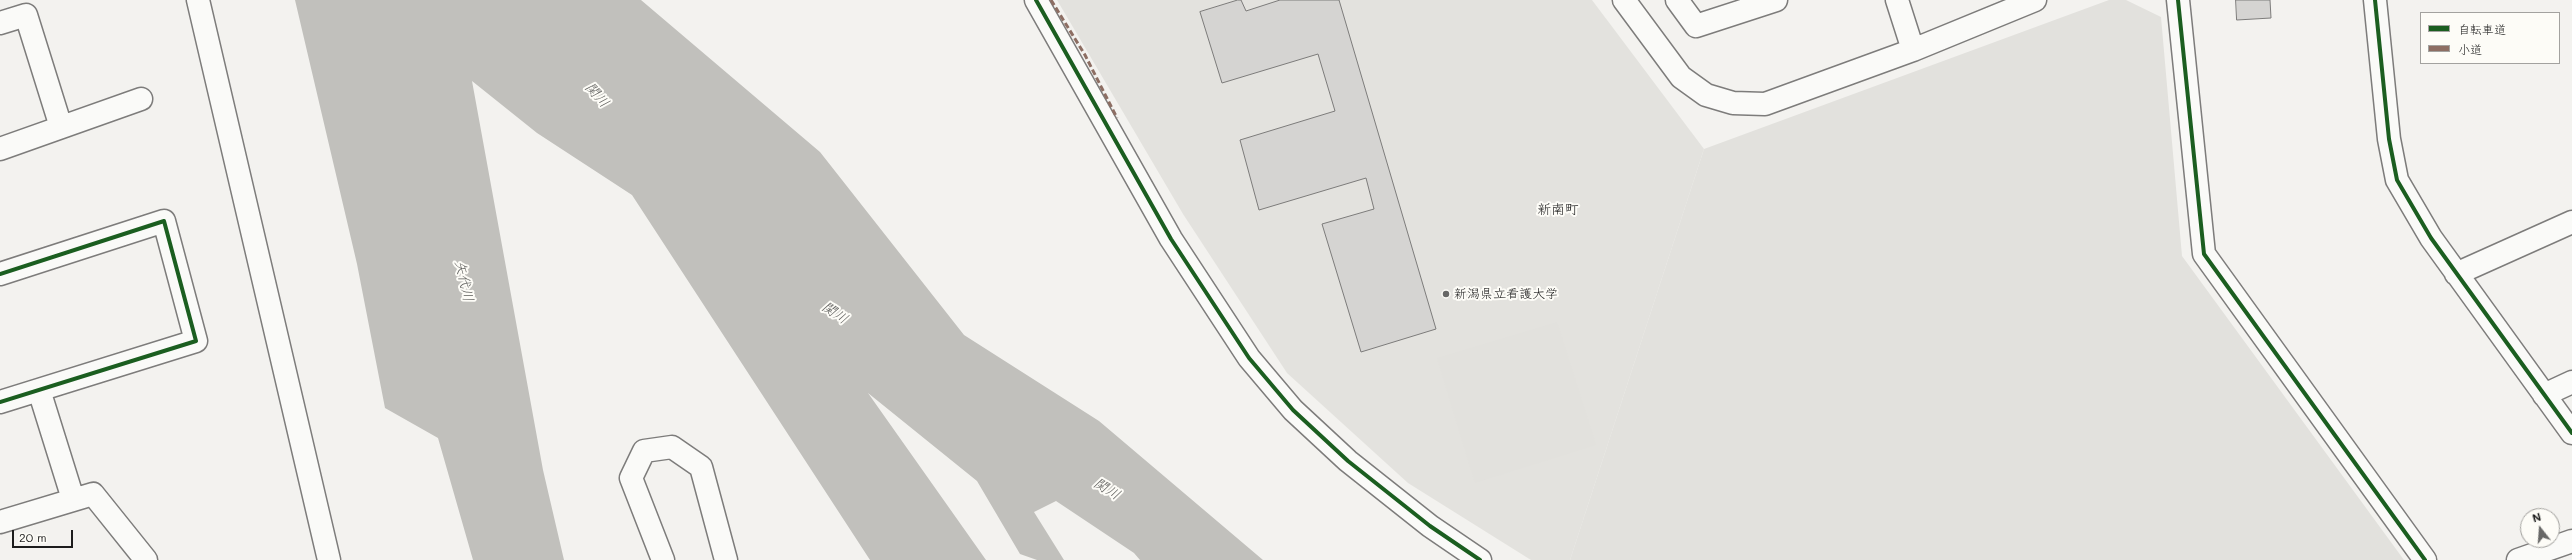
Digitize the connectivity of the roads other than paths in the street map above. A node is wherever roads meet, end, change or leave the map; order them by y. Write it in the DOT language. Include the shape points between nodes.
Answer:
graph roads {
  1 [pos="198,0"];
  2 [pos="1023,0"];
  3 [pos="1624,0"];
  4 [pos="1677,0"];
  5 [pos="1776,0"];
  6 [pos="1897,0"];
  7 [pos="2035,0"];
  8 [pos="2178,0"];
  9 [pos="2375,0"];
  10 [pos="1038,6"];
  11 [pos="0,23"];
  12 [pos="1913,50"];
  13 [pos="141,99"];
  14 [pos="61,127"];
  15 [pos="0,149"];
  16 [pos="2572,222"];
  17 [pos="0,274"];
  18 [pos="2456,274"];
  19 [pos="2572,382"];
  20 [pos="40,390"];
  21 [pos="2544,394"];
  22 [pos="0,402"];
  23 [pos="2572,433"];
  24 [pos="73,500"];
  25 [pos="0,522"];
  26 [pos="2572,541"];
  27 [pos="146,560"];
  28 [pos="329,560"];
  29 [pos="663,560"];
  30 [pos="726,560"];
  31 [pos="1480,560"];
  32 [pos="2424,560"];
  33 [pos="2518,560"];
  1 -- 28 [label="street"];
  2 -- 10 [label="street"];
  3 -- 12 [label="street" via="1681,77 1706,95 1733,103 1765,104"];
  4 -- 5 [label="street" via="1696,26"];
  6 -- 12 [label="street"];
  7 -- 12 [label="street"];
  8 -- 32 [label="street" via="2204,254"];
  9 -- 18 [label="street" via="2389,139 2396,180 2413,211"];
  10 -- 31 [label="street" via="1171,239 1249,358 1293,410 1348,461 1430,526"];
  11 -- 14 [label="street" via="26,15"];
  13 -- 14 [label="street"];
  14 -- 15 [label="street"];
  16 -- 18 [label="street"];
  17 -- 20 [label="street" via="164,221 196,341"];
  18 -- 21 [label="street"];
  19 -- 21 [label="street"];
  20 -- 22 [label="street"];
  20 -- 24 [label="street"];
  21 -- 23 [label="street"];
  24 -- 25 [label="street"];
  24 -- 27 [label="street" via="93,494"];
  26 -- 33 [label="street"];
  29 -- 30 [label="street" via="631,478 644,451 672,447 701,467"];
}
